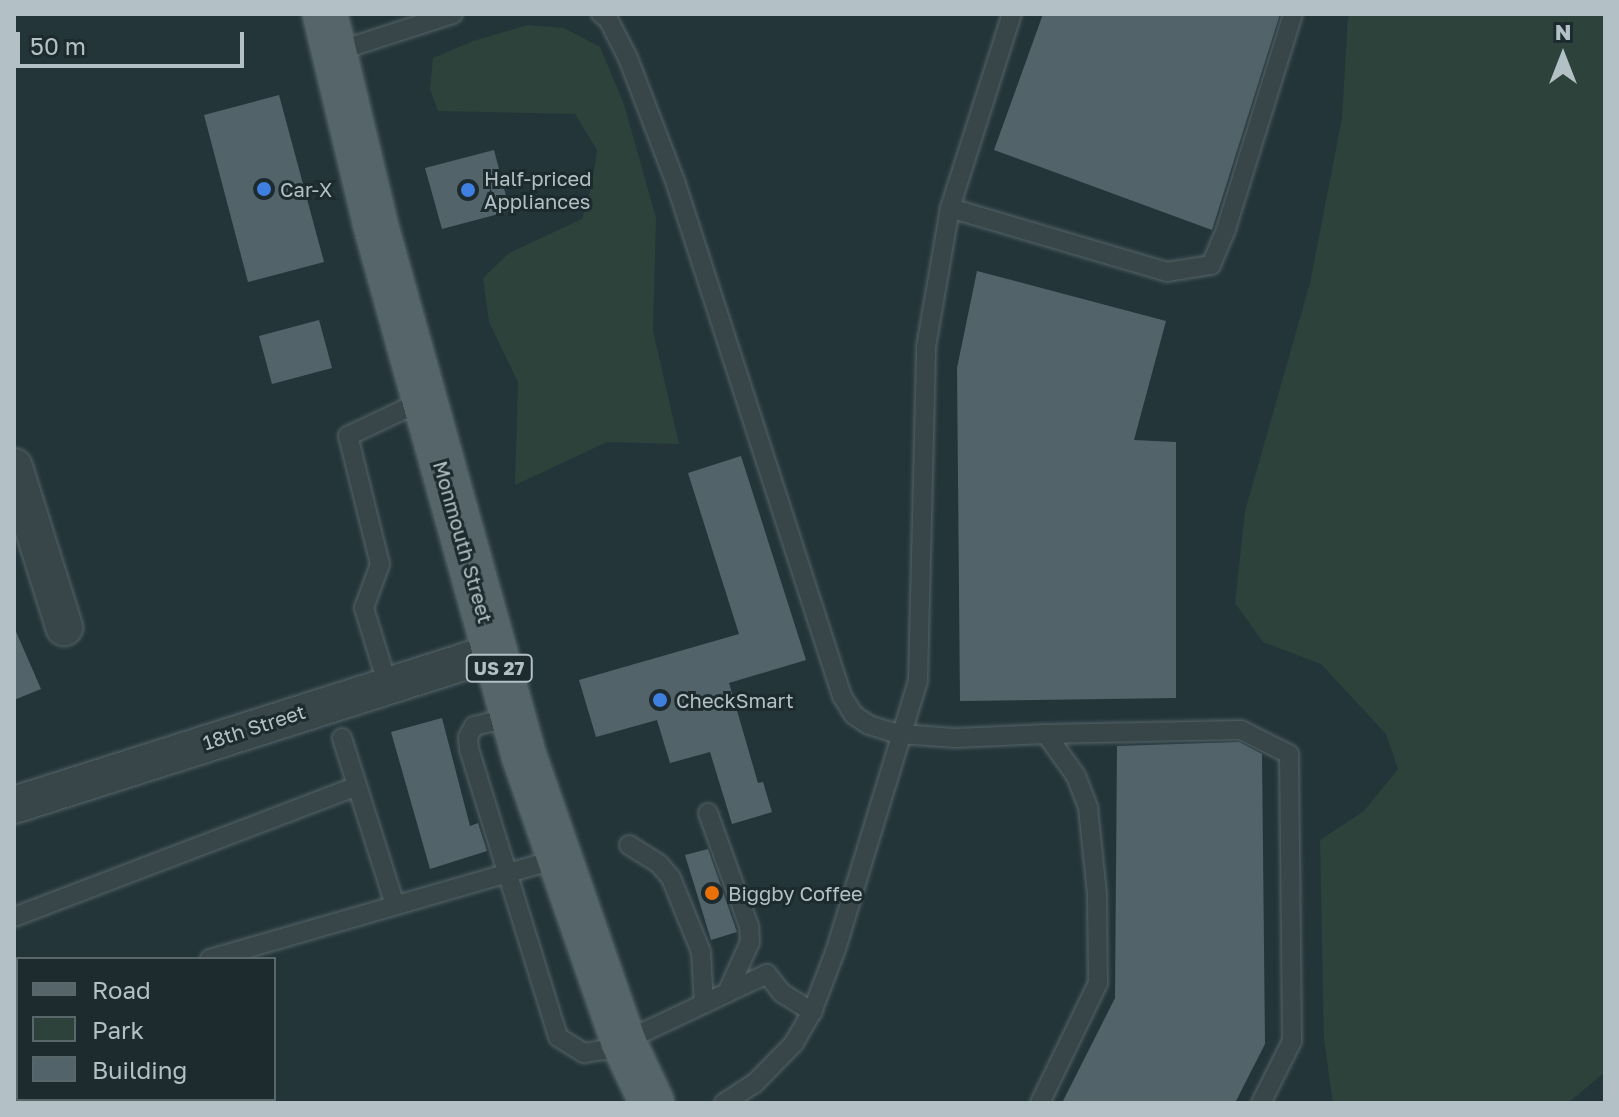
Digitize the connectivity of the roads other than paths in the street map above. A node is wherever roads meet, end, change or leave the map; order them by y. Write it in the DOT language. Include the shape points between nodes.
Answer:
graph roads {
  1 [pos="295,14"];
  2 [pos="453,14"];
  3 [pos="601,14"];
  4 [pos="1012,14"];
  5 [pos="1293,14"];
  6 [pos="330,33"];
  7 [pos="950,208"];
  8 [pos="375,223"];
  9 [pos="422,401"];
  10 [pos="14,467"];
  11 [pos="64,627"];
  12 [pos="495,652"];
  13 [pos="388,686"];
  14 [pos="513,717"];
  15 [pos="899,734"];
  16 [pos="1046,734"];
  17 [pos="342,738"];
  18 [pos="357,786"];
  19 [pos="14,805"];
  20 [pos="708,813"];
  21 [pos="629,845"];
  22 [pos="560,858"];
  23 [pos="507,874"];
  24 [pos="395,905"];
  25 [pos="14,917"];
  26 [pos="217,957"];
  27 [pos="727,993"];
  28 [pos="704,1004"];
  29 [pos="812,1012"];
  30 [pos="623,1041"];
  31 [pos="652,1103"];
  32 [pos="724,1103"];
  33 [pos="1040,1103"];
  34 [pos="1261,1103"];
  1 -- 8 [label="main road" via="344,193"];
  2 -- 6 [label="lane"];
  3 -- 15 [label="lane" via="628,58 681,197 833,678 854,715"];
  4 -- 7 [label="lane"];
  5 -- 7 [label="lane" via="1211,265 1167,272"];
  6 -- 8 [label="main road, Monmouth Street / US 27"];
  7 -- 15 [label="lane" via="926,347 918,681"];
  8 -- 9 [label="main road, Monmouth Street / US 27"];
  9 -- 12 [label="main road, Monmouth Street / US 27"];
  9 -- 13 [label="lane" via="348,436 380,564 364,608"];
  10 -- 11 [label="street"];
  12 -- 13 [label="street, 18th Street"];
  12 -- 14 [label="main road, Monmouth Street / US 27"];
  13 -- 19 [label="street, 18th Street"];
  14 -- 22 [label="main road, Monmouth Street / US 27"];
  14 -- 23 [label="lane" via="474,726 468,737"];
  15 -- 16 [label="lane"];
  15 -- 29 [label="lane" via="836,949"];
  16 -- 33 [label="lane" via="1076,776 1088,808 1097,894 1098,983"];
  16 -- 34 [label="lane" via="1241,730 1289,754 1292,1041"];
  17 -- 18 [label="lane"];
  18 -- 24 [label="lane"];
  18 -- 25 [label="lane"];
  20 -- 27 [label="lane" via="749,926 750,942"];
  21 -- 28 [label="lane" via="671,878 701,952"];
  22 -- 23 [label="lane"];
  22 -- 30 [label="main road, Monmouth Street / US 27"];
  23 -- 24 [label="lane"];
  23 -- 30 [label="lane" via="558,1037 584,1053"];
  24 -- 26 [label="lane"];
  27 -- 28 [label="lane"];
  27 -- 29 [label="lane" via="767,974 782,993"];
  28 -- 30 [label="lane"];
  29 -- 32 [label="lane" via="794,1043 755,1083"];
  30 -- 31 [label="main road, Monmouth Street / US 27"];
}
